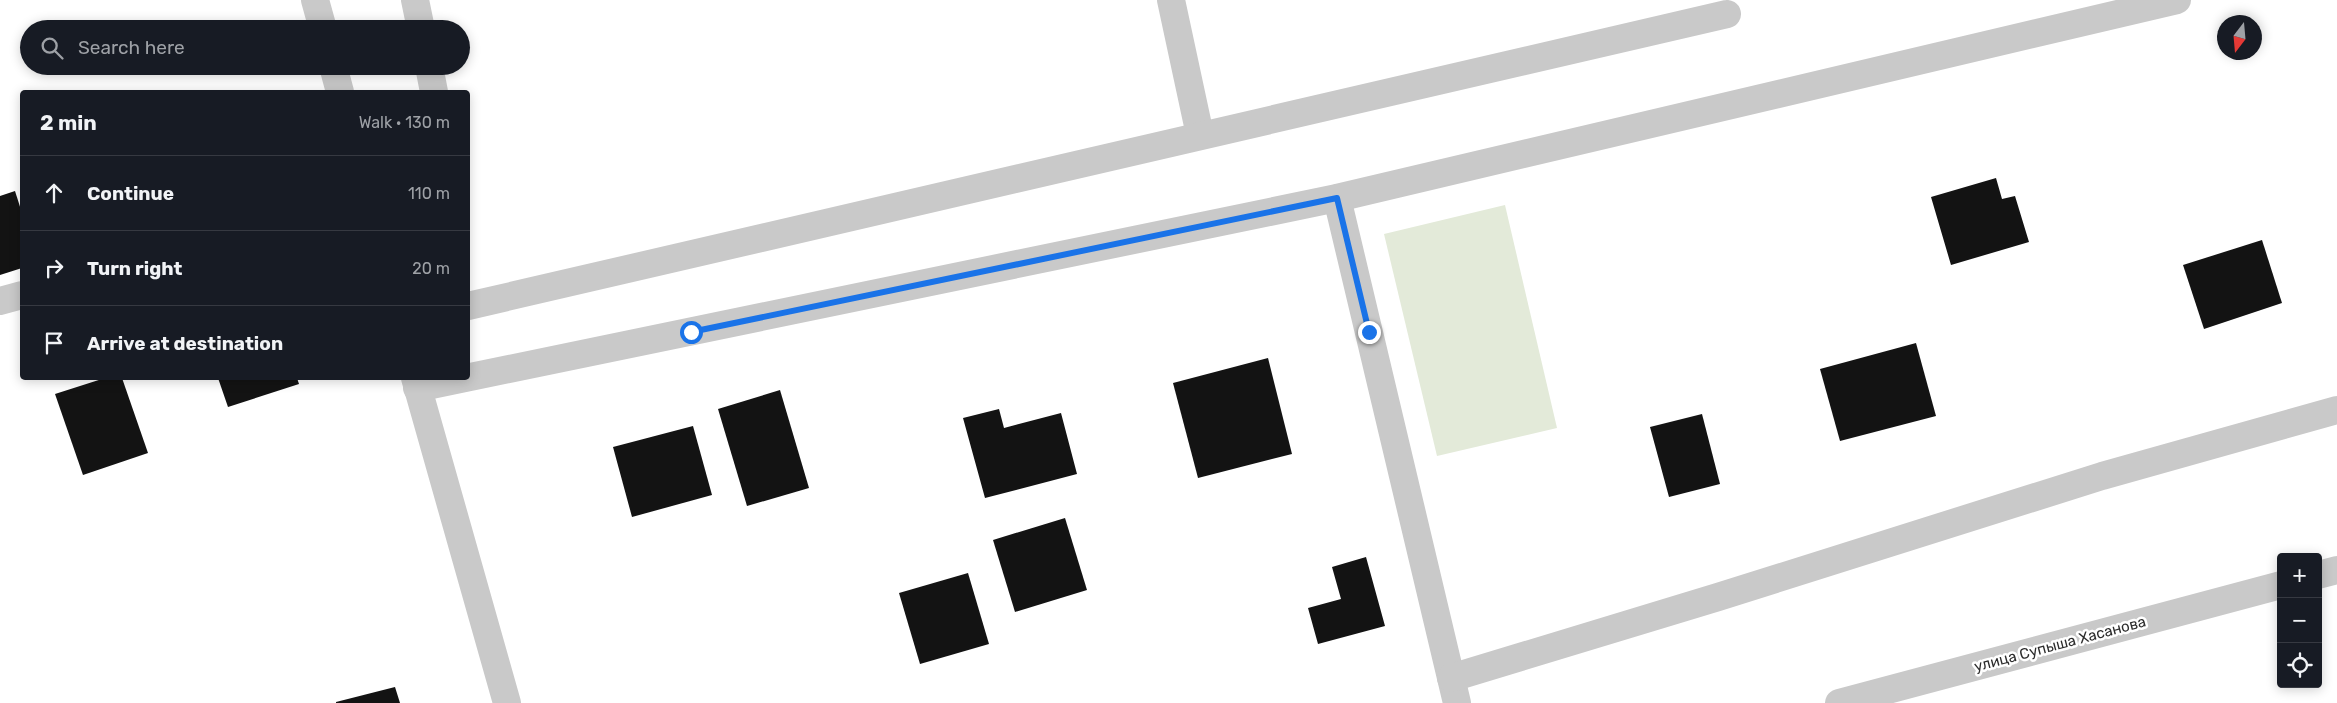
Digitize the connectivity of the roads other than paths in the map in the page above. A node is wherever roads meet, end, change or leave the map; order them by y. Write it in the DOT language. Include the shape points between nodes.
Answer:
graph roads {
  1 [pos="315,0"];
  2 [pos="415,0"];
  3 [pos="1171,0"];
  4 [pos="2177,0"];
  5 [pos="1727,14"];
  6 [pos="321,20"];
  7 [pos="419,20"];
  8 [pos="335,75"];
  9 [pos="431,75"];
  10 [pos="339,90"];
  11 [pos="434,90"];
  12 [pos="1200,136"];
  13 [pos="1337,198"];
  14 [pos="20,296"];
  15 [pos="0,301"];
  16 [pos="470,306"];
  17 [pos="470,372"];
  18 [pos="431,380"];
  19 [pos="416,383"];
  20 [pos="2337,410"];
  21 [pos="2337,570"];
  22 [pos="2322,574"];
  23 [pos="2277,587"];
  24 [pos="1454,690"];
  25 [pos="507,703"];
  26 [pos="1839,703"];
  1 -- 6 [label="street"];
  2 -- 7 [label="street"];
  3 -- 12 [label="street"];
  4 -- 13 [label="street"];
  5 -- 12 [label="street"];
  8 -- 10 [label="street"];
  9 -- 11 [label="street"];
  12 -- 16 [label="street"];
  13 -- 17 [label="street"];
  13 -- 24 [label="street"];
  14 -- 15 [label="street"];
  18 -- 19 [label="street"];
  19 -- 25 [label="street"];
  20 -- 24 [label="street" via="2102,476 1728,594"];
  21 -- 22 [label="street"];
  23 -- 26 [label="street, улица Супыша Хасанова"];
}
